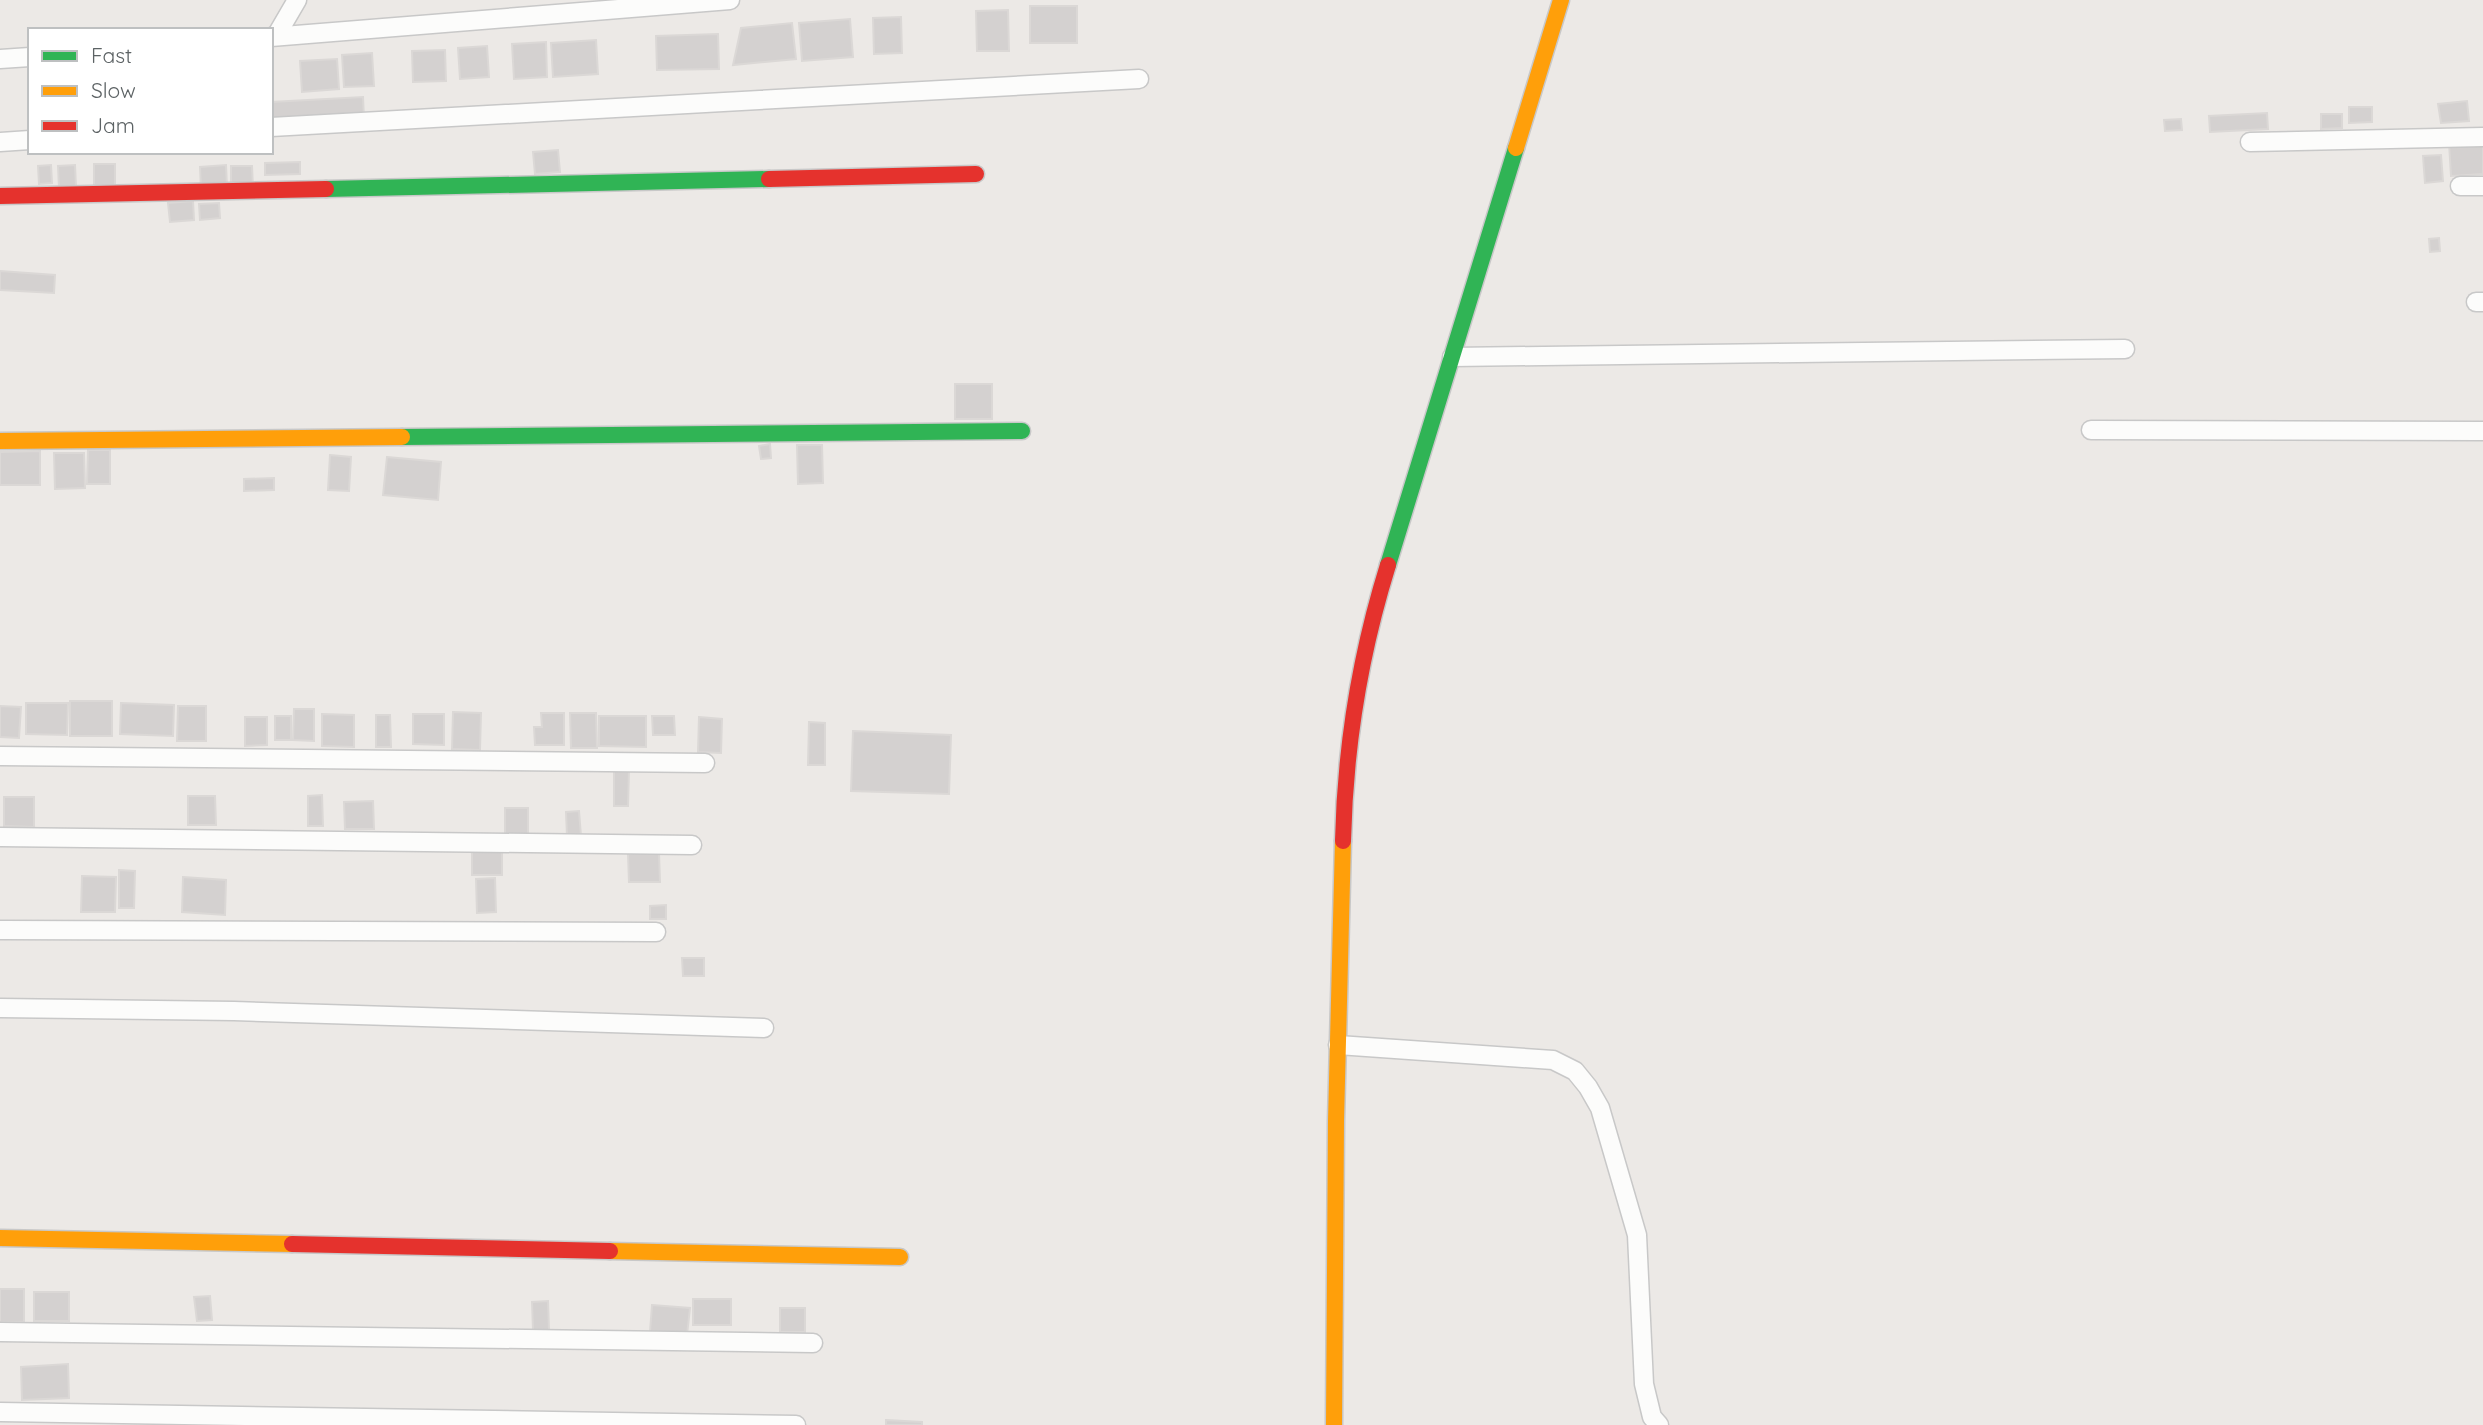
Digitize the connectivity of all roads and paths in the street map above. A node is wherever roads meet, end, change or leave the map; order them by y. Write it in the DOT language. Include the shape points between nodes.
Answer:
graph roads {
  1 [pos="297,0"];
  2 [pos="730,0"];
  3 [pos="1561,0"];
  4 [pos="273,37"];
  5 [pos="28,57"];
  6 [pos="0,59"];
  7 [pos="1139,79"];
  8 [pos="273,127"];
  9 [pos="2483,137"];
  10 [pos="28,140"];
  11 [pos="0,142"];
  12 [pos="2250,142"];
  13 [pos="976,174"];
  14 [pos="2460,186"];
  15 [pos="2483,186"];
  16 [pos="0,196"];
  17 [pos="2125,349"];
  18 [pos="1452,357"];
  19 [pos="2091,430"];
  20 [pos="2483,431"];
  21 [pos="1022,432"];
  22 [pos="0,442"];
  23 [pos="0,755"];
  24 [pos="705,763"];
  25 [pos="0,837"];
  26 [pos="692,845"];
  27 [pos="0,930"];
  28 [pos="656,932"];
  29 [pos="0,1008"];
  30 [pos="764,1028"];
  31 [pos="1338,1045"];
  32 [pos="0,1238"];
  33 [pos="900,1257"];
  34 [pos="0,1332"];
  35 [pos="813,1343"];
  36 [pos="0,1412"];
  37 [pos="796,1425"];
  38 [pos="1334,1425"];
  39 [pos="1659,1425"];
  1 -- 4 [label="street"];
  2 -- 4 [label="street"];
  3 -- 18 [label="street"];
  5 -- 6 [label="street"];
  7 -- 8 [label="street"];
  9 -- 12 [label="street"];
  10 -- 11 [label="street"];
  13 -- 16 [label="street"];
  14 -- 15 [label="street"];
  17 -- 18 [label="street"];
  18 -- 31 [label="street" via="1370,623 1354,701 1344,786"];
  19 -- 20 [label="street"];
  21 -- 22 [label="street"];
  23 -- 24 [label="street"];
  25 -- 26 [label="street"];
  27 -- 28 [label="street"];
  29 -- 30 [label="street"];
  31 -- 38 [label="street"];
  31 -- 39 [label="street" via="1553,1060 1575,1071 1600,1108 1637,1235 1644,1384 1652,1417"];
  32 -- 33 [label="street"];
  34 -- 35 [label="street"];
  36 -- 37 [label="street"];
}
